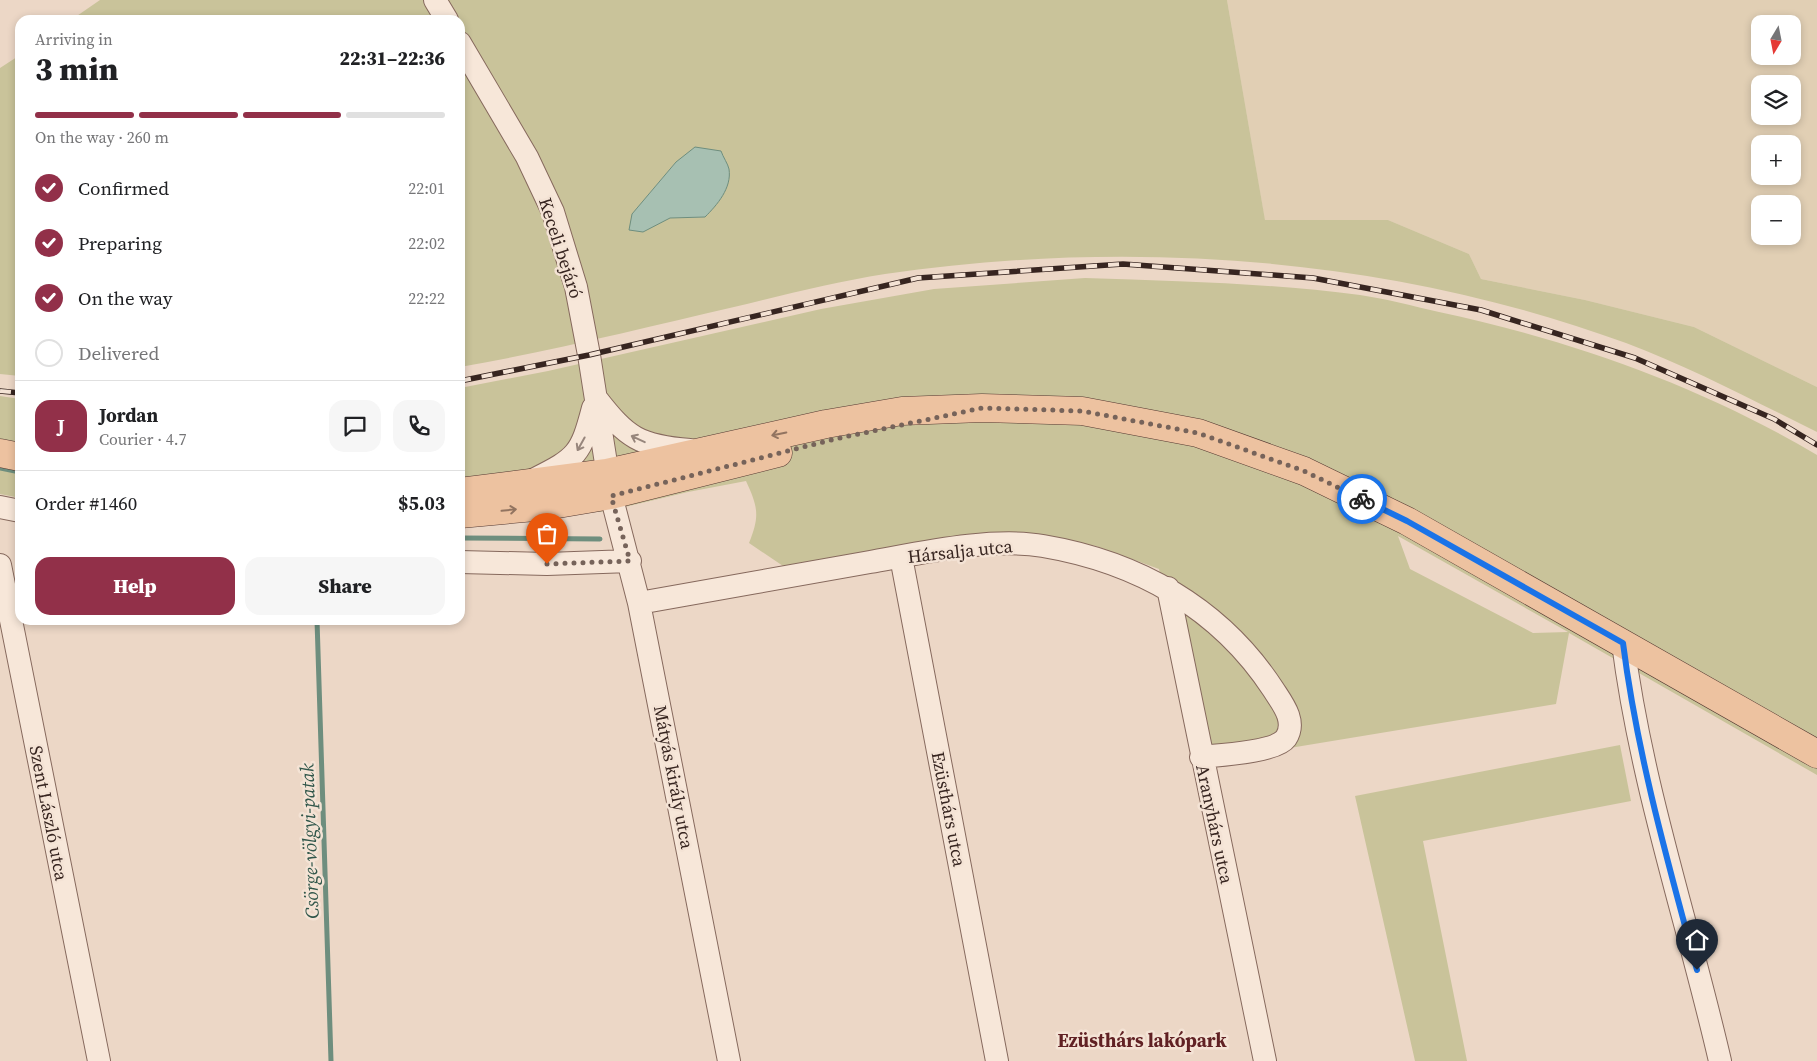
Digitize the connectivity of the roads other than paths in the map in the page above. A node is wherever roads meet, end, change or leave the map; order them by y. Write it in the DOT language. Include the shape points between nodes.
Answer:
graph roads {
  1 [pos="435,0"];
  2 [pos="444,15"];
  3 [pos="465,52"];
  4 [pos="595,398"];
  5 [pos="982,408"];
  6 [pos="702,451"];
  7 [pos="0,453"];
  8 [pos="15,456"];
  9 [pos="525,484"];
  10 [pos="609,484"];
  11 [pos="465,491"];
  12 [pos="0,507"];
  13 [pos="15,510"];
  14 [pos="465,514"];
  15 [pos="901,557"];
  16 [pos="630,561"];
  17 [pos="465,562"];
  18 [pos="0,565"];
  19 [pos="1168,588"];
  20 [pos="639,603"];
  21 [pos="1623,643"];
  22 [pos="1817,754"];
  23 [pos="1202,758"];
  24 [pos="99,1061"];
  25 [pos="729,1061"];
  26 [pos="997,1061"];
  27 [pos="1264,1061"];
  28 [pos="1720,1061"];
  1 -- 2 [label="street"];
  3 -- 4 [label="street, Keceli bejáró" via="527,157 553,212 576,288"];
  6 -- 4 [label="street, one-way" via="660,448 635,438 618,426"];
  4 -- 9 [label="street, one-way" via="583,444 570,460"];
  4 -- 10 [label="street, Keceli bejáró"];
  5 -- 6 [label="main road, one-way" via="902,411"];
  5 -- 10 [label="main road"];
  5 -- 21 [label="main road" via="1082,411 1198,433 1304,471 1407,521"];
  6 -- 10 [label="main road"];
  7 -- 8 [label="main road"];
  9 -- 10 [label="main road"];
  9 -- 11 [label="main road"];
  14 -- 10 [label="main road, one-way" via="546,506"];
  10 -- 16 [label="street, Mátyás király utca"];
  12 -- 13 [label="street"];
  15 -- 19 [label="street, Hársalja utca" via="986,545 1041,546 1093,556"];
  15 -- 20 [label="street, Hársalja utca"];
  15 -- 26 [label="street, Ezüsthárs utca"];
  16 -- 17 [label="street"];
  16 -- 20 [label="street, Mátyás király utca"];
  18 -- 24 [label="street, Szent László utca"];
  19 -- 23 [label="street, Aranyhárs utca"];
  19 -- 23 [label="street, Hársalja utca" via="1212,618 1251,658 1288,713 1290,728 1285,740 1271,747"];
  20 -- 25 [label="street, Mátyás király utca"];
  21 -- 22 [label="main road"];
  21 -- 28 [label="street" via="1631,703"];
  23 -- 27 [label="street, Aranyhárs utca"];
}
